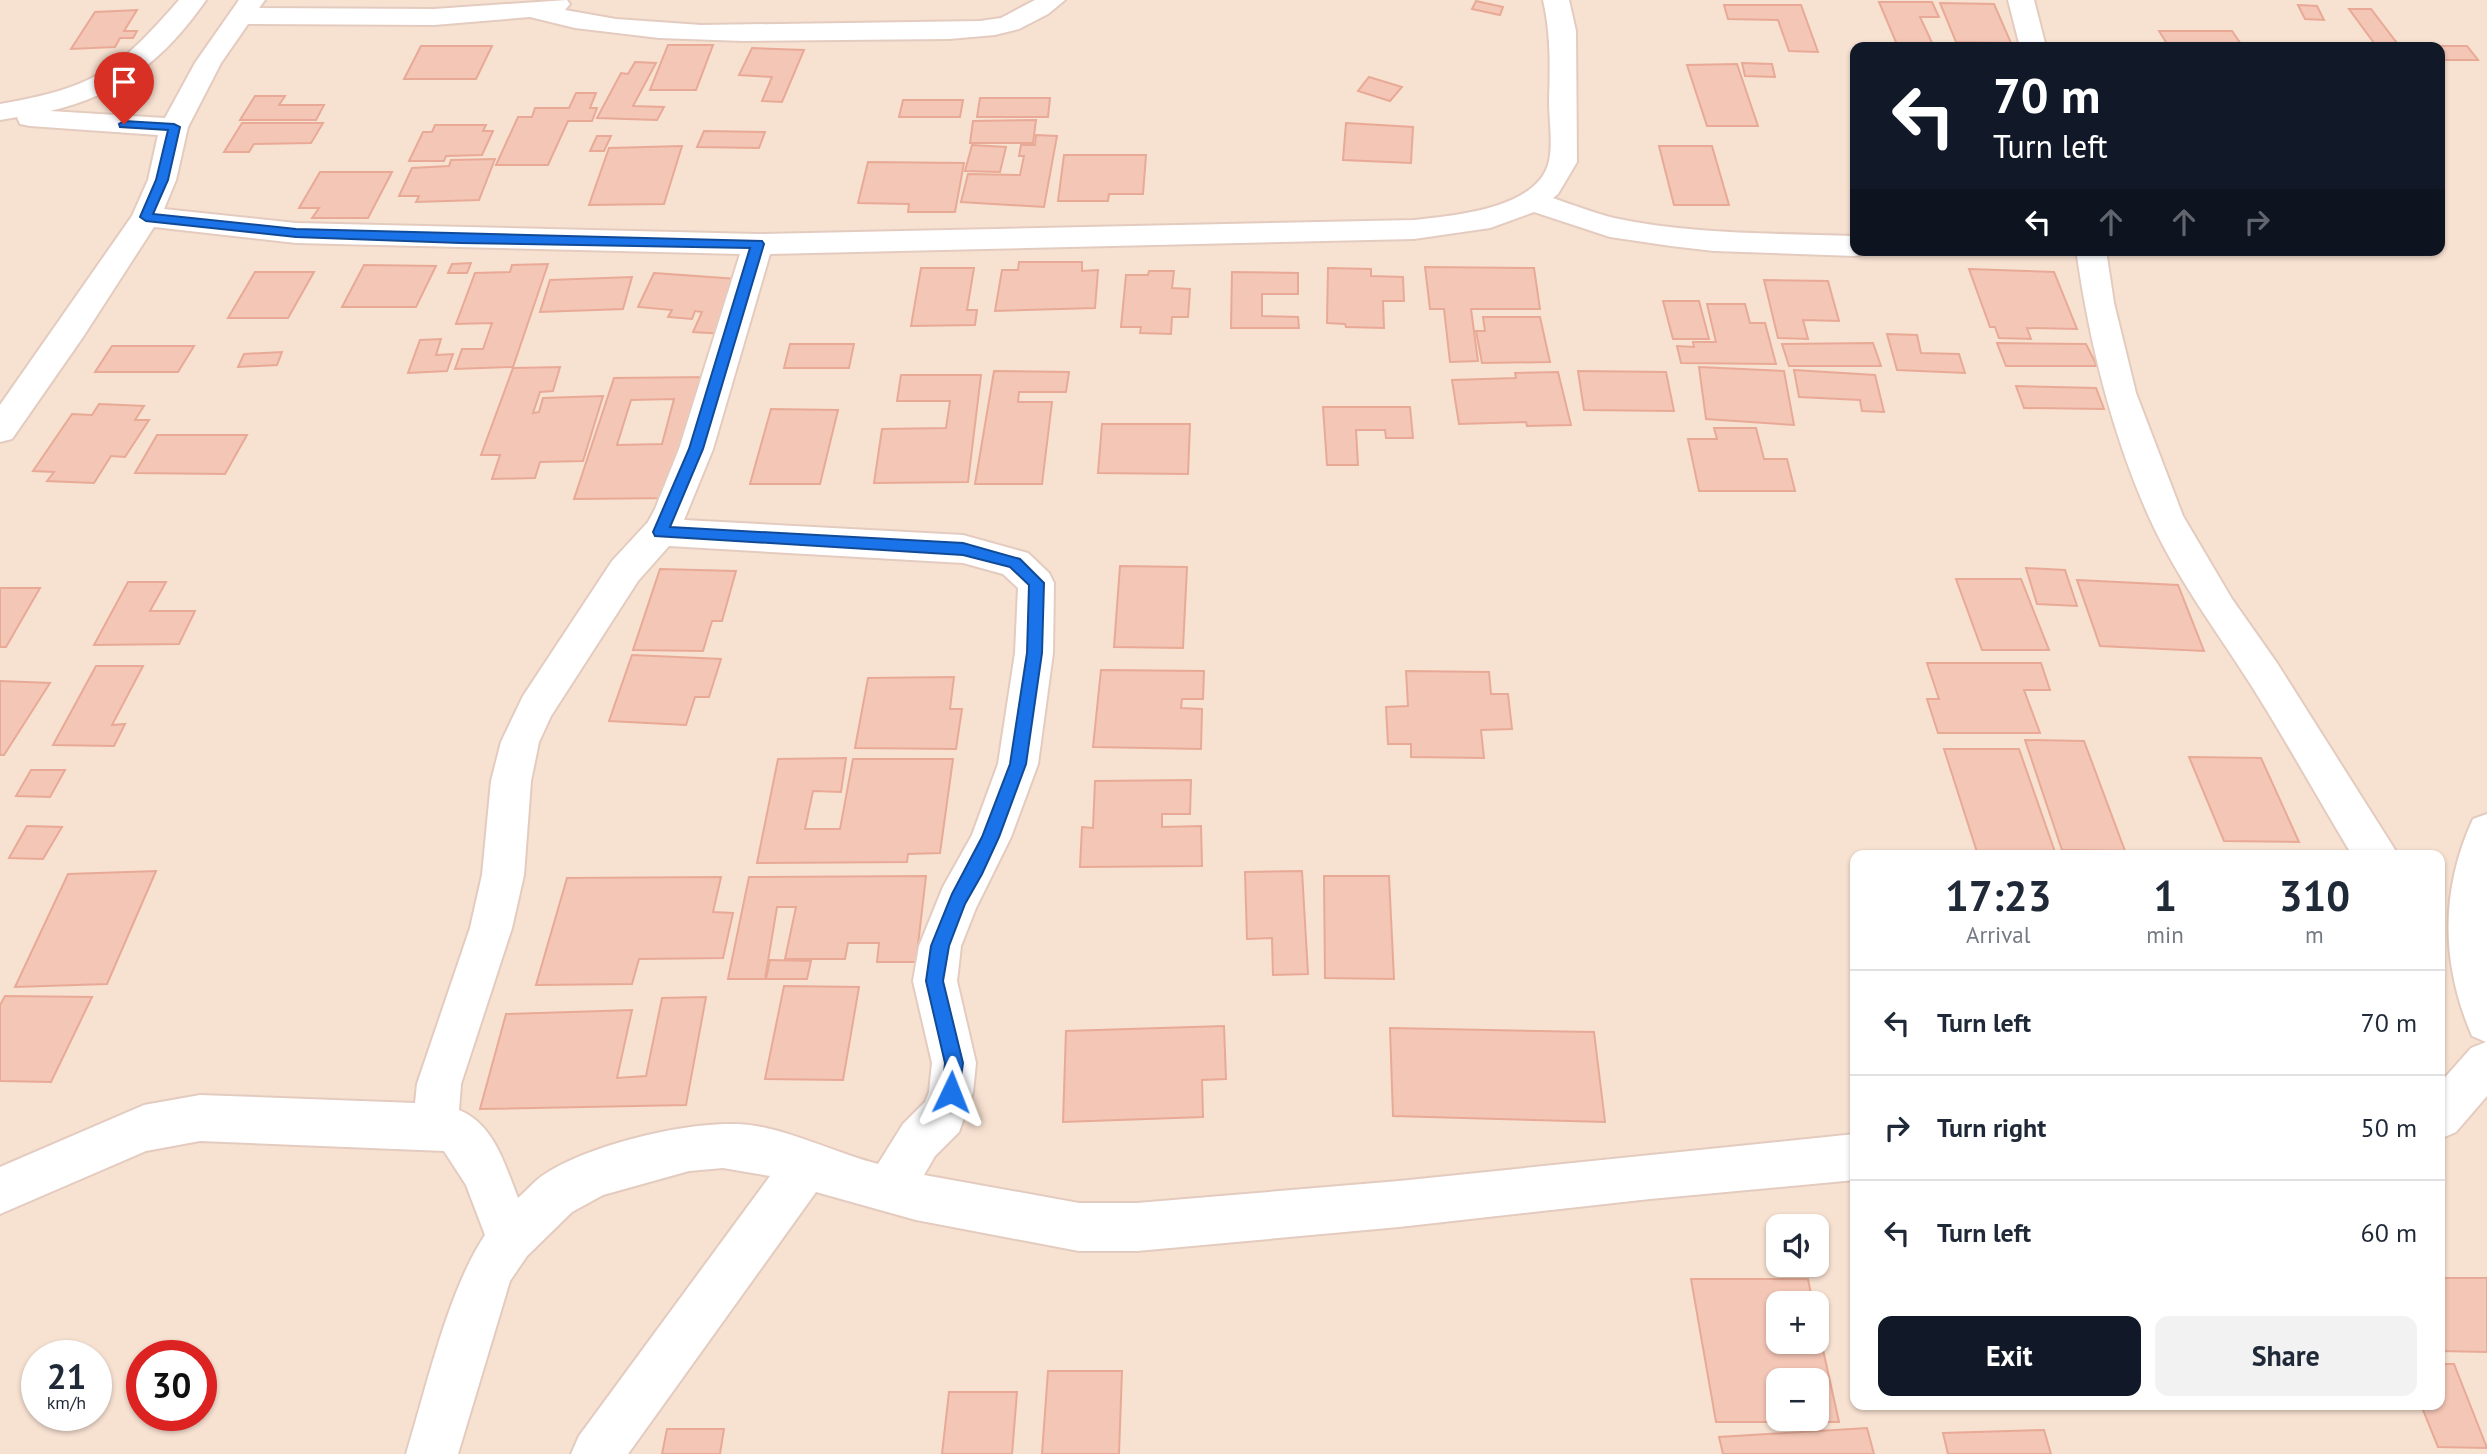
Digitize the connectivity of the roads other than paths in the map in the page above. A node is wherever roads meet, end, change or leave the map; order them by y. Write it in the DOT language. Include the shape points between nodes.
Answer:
graph roads {
  1 [pos="193,0"];
  2 [pos="569,0"];
  3 [pos="1052,0"];
  4 [pos="1556,0"];
  5 [pos="2021,0"];
  6 [pos="247,8"];
  7 [pos="533,10"];
  8 [pos="2032,42"];
  9 [pos="0,114"];
  10 [pos="174,127"];
  11 [pos="1531,201"];
  12 [pos="146,217"];
  13 [pos="758,244"];
  14 [pos="1850,246"];
  15 [pos="2092,256"];
  16 [pos="0,430"];
  17 [pos="660,532"];
  18 [pos="2487,832"];
  19 [pos="2374,850"];
  20 [pos="2445,934"];
  21 [pos="2472,966"];
  22 [pos="2487,1021"];
  23 [pos="2487,1063"];
  24 [pos="2445,1110"];
  25 [pos="435,1126"];
  26 [pos="1850,1157"];
  27 [pos="807,1165"];
  28 [pos="889,1190"];
  29 [pos="0,1191"];
  30 [pos="510,1238"];
  31 [pos="432,1454"];
  32 [pos="597,1454"];
  1 -- 9 [label="street" via="117,77 89,92"];
  2 -- 7 [label="street"];
  3 -- 7 [label="street" via="1034,13 997,27 949,31 635,29 575,22"];
  4 -- 11 [label="street" via="1563,30 1563,162 1558,178"];
  5 -- 8 [label="street"];
  6 -- 7 [label="street" via="434,17"];
  6 -- 10 [label="street" via="208,63"];
  9 -- 10 [label="street"];
  10 -- 12 [label="street" via="162,180"];
  11 -- 13 [label="street" via="1497,218 1378,231"];
  11 -- 14 [label="street" via="1610,227 1671,236"];
  12 -- 13 [label="street" via="296,233"];
  12 -- 16 [label="street"];
  13 -- 17 [label="street" via="696,449"];
  15 -- 19 [label="street" via="2120,393 2167,519"];
  17 -- 25 [label="street" via="625,570 536,707 520,742 511,781 503,875 491,928 439,1084"];
  17 -- 28 [label="street" via="963,549 1015,563 1036,583 1034,653 1018,764 991,837 940,946 934,981 954,1063 951,1092 943,1116 919,1140"];
  18 -- 21 [label="street" via="2472,877 2467,919"];
  20 -- 21 [label="street"];
  21 -- 22 [label="street"];
  23 -- 24 [label="street"];
  25 -- 29 [label="street" via="200,1118 172,1121 144,1128"];
  25 -- 30 [label="street" via="459,1133 468,1144"];
  26 -- 28 [label="street" via="1137,1227 1079,1227"];
  27 -- 28 [label="street"];
  27 -- 30 [label="street" via="758,1149 723,1145 653,1156 595,1174 555,1195"];
  27 -- 32 [label="street"];
  30 -- 31 [label="street" via="491,1268"];
}
